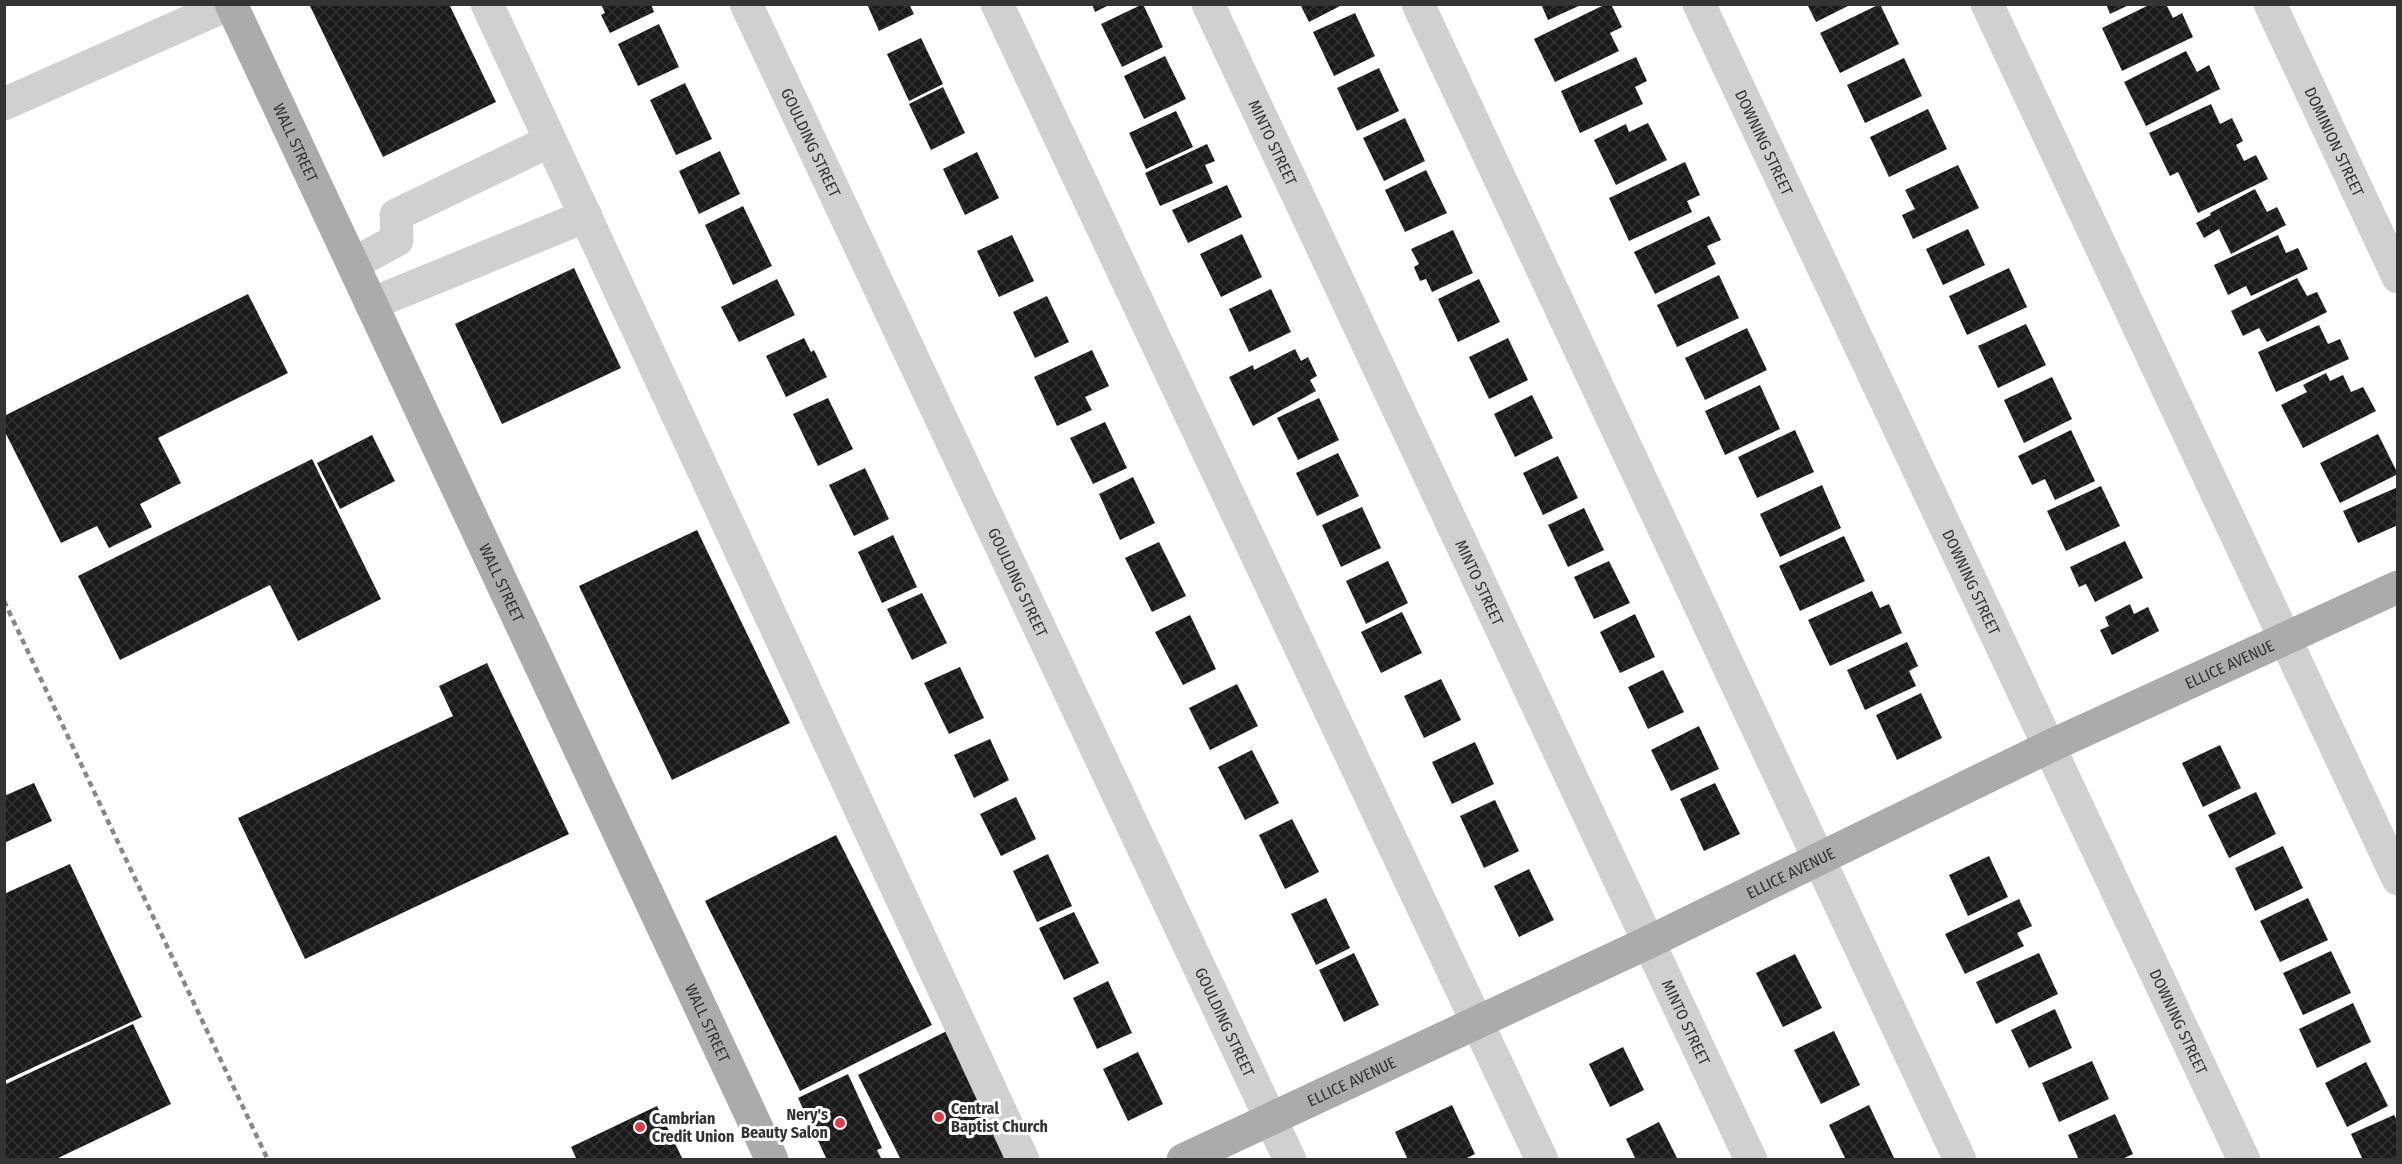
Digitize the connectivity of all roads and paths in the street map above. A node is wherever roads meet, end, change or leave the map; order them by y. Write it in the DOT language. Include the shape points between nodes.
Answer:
graph roads {
  1 [pos="230,4"];
  2 [pos="487,4"];
  3 [pos="746,4"];
  4 [pos="997,4"];
  5 [pos="1208,4"];
  6 [pos="1418,4"];
  7 [pos="1699,4"];
  8 [pos="1987,4"];
  9 [pos="2270,4"];
  10 [pos="4,104"];
  11 [pos="550,141"];
  12 [pos="586,216"];
  13 [pos="353,264"];
  14 [pos="2397,277"];
  15 [pos="372,304"];
  16 [pos="2397,587"];
  17 [pos="2285,640"];
  18 [pos="2048,747"];
  19 [pos="1819,858"];
  20 [pos="2397,879"];
  21 [pos="1648,942"];
  22 [pos="1477,1022"];
  23 [pos="1271,1119"];
  24 [pos="772,1160"];
  25 [pos="1023,1160"];
  26 [pos="1183,1160"];
  27 [pos="1290,1160"];
  28 [pos="1542,1160"];
  29 [pos="1751,1160"];
  30 [pos="1960,1160"];
  31 [pos="2244,1160"];
  1 -- 10 [label="street"];
  1 -- 13 [label="main road, WALL STREET"];
  2 -- 11 [label="street"];
  3 -- 23 [label="street, GOULDING STREET"];
  4 -- 22 [label="street"];
  5 -- 21 [label="street, MINTO STREET"];
  6 -- 19 [label="street"];
  7 -- 18 [label="street, DOWNING STREET"];
  8 -- 17 [label="street"];
  9 -- 14 [label="street, DOMINION STREET"];
  11 -- 12 [label="street"];
  11 -- 13 [label="street" via="396,215 397,240"];
  12 -- 15 [label="street"];
  12 -- 25 [label="street"];
  13 -- 15 [label="main road, WALL STREET"];
  15 -- 24 [label="main road, WALL STREET"];
  16 -- 17 [label="main road, ELLICE AVENUE"];
  17 -- 18 [label="main road, ELLICE AVENUE"];
  17 -- 20 [label="street"];
  18 -- 19 [label="main road, ELLICE AVENUE"];
  18 -- 31 [label="street, DOWNING STREET"];
  19 -- 21 [label="main road, ELLICE AVENUE"];
  19 -- 30 [label="street"];
  21 -- 22 [label="main road, ELLICE AVENUE"];
  21 -- 29 [label="street, MINTO STREET"];
  22 -- 23 [label="main road, ELLICE AVENUE"];
  22 -- 28 [label="street"];
  23 -- 26 [label="main road, ELLICE AVENUE"];
  23 -- 27 [label="street, GOULDING STREET"];
}
